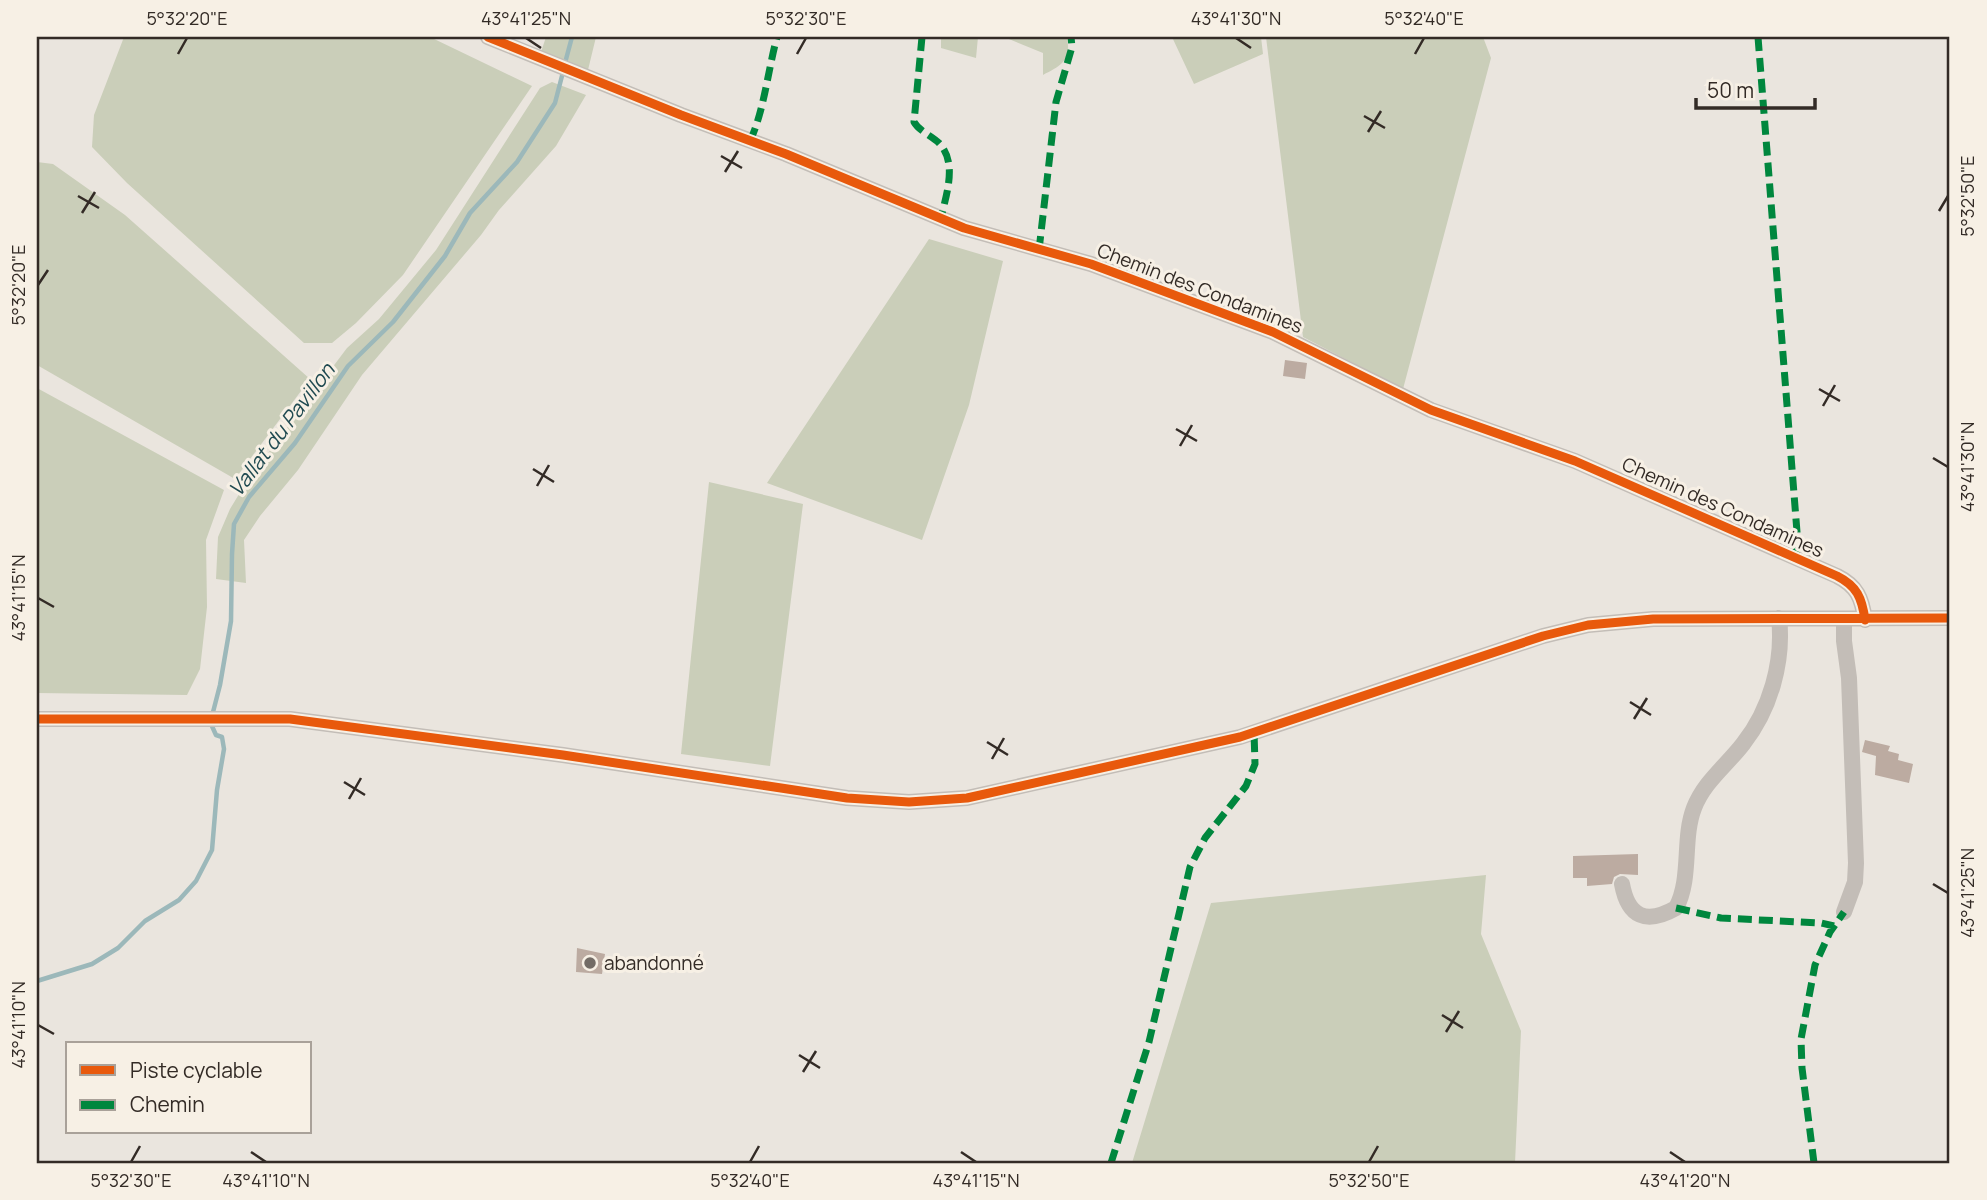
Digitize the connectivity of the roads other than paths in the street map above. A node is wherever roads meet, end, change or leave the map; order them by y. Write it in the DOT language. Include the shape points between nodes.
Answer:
graph roads {
  1 [pos="488,37"];
  2 [pos="1779,618"];
  3 [pos="1950,618"];
  4 [pos="1844,619"];
  5 [pos="1864,620"];
  6 [pos="37,719"];
  7 [pos="1622,884"];
  8 [pos="1844,912"];
  1 -- 5 [label="street, Chemin des Condamines" via="964,228 1091,264 1273,332 1431,410 1575,461 1838,576 1860,595"];
  2 -- 4 [label="street"];
  2 -- 6 [label="street" via="1653,618 1588,625 1240,737 967,797 909,802 847,798 290,719"];
  2 -- 7 [label="street" via="1771,694 1755,728 1696,803 1676,908 1661,915 1640,915 1628,905"];
  3 -- 5 [label="street"];
  4 -- 5 [label="street"];
  4 -- 8 [label="street" via="1856,863 1855,882"];
}
